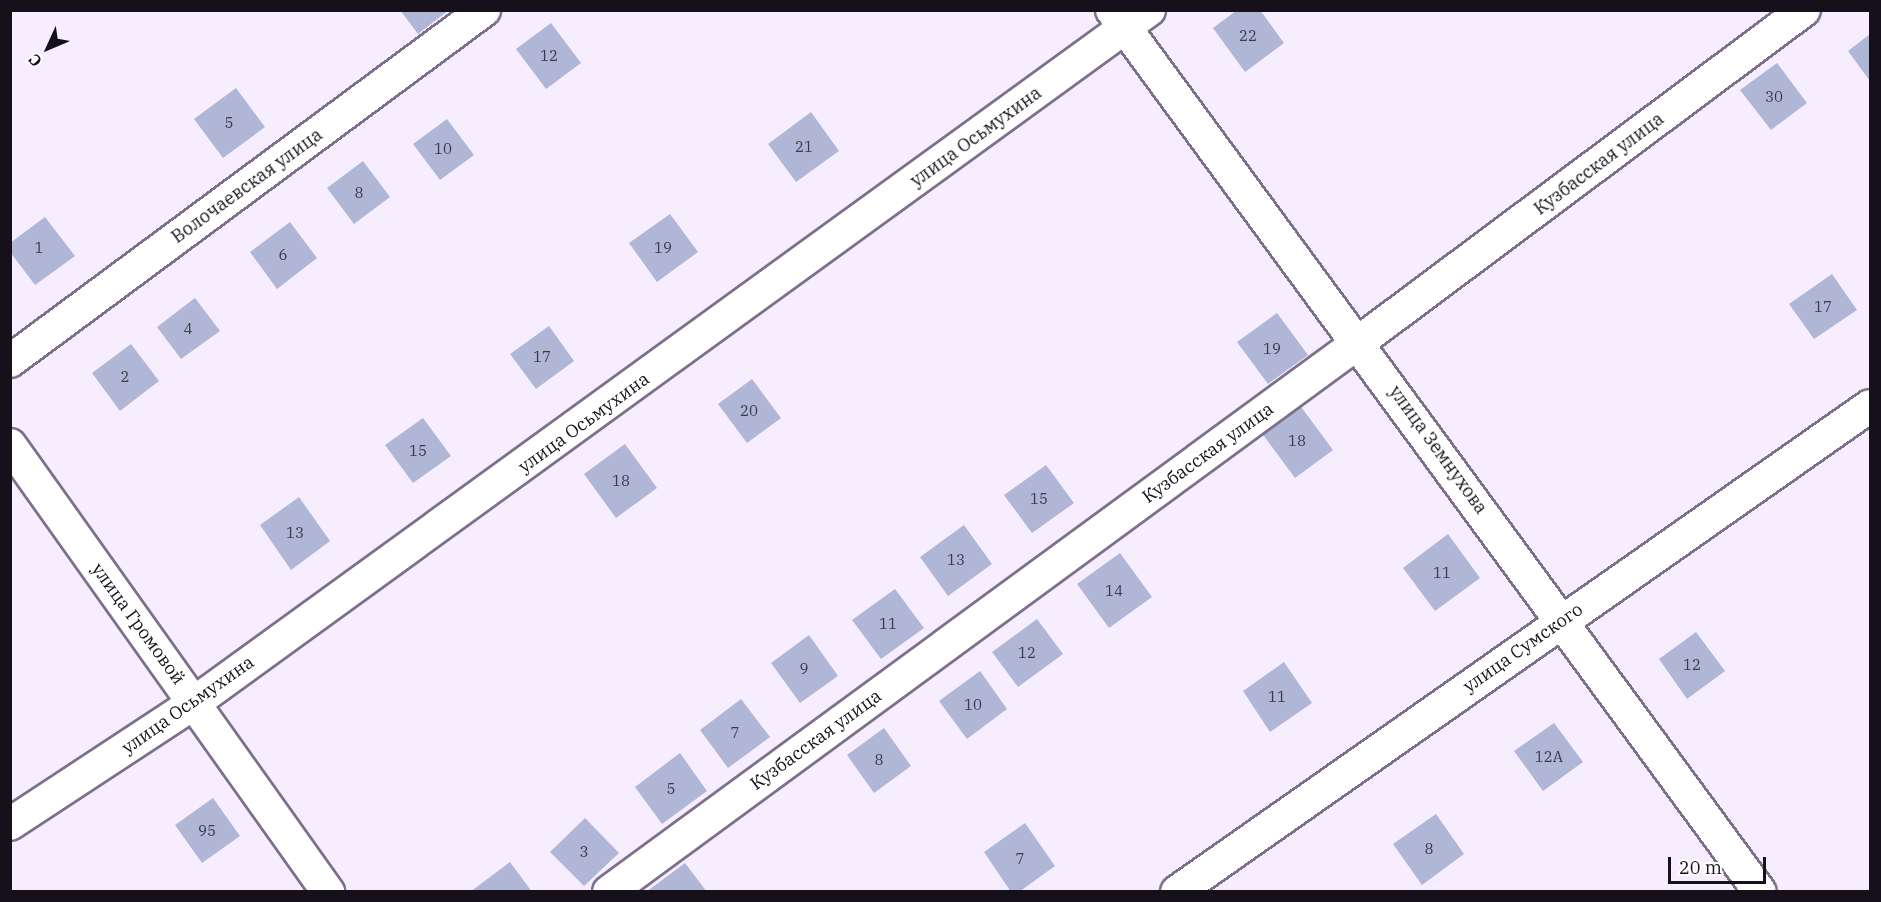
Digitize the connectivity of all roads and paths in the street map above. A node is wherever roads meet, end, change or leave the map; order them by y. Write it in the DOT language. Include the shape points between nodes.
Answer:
graph roads {
  1 [pos="484,10"];
  2 [pos="1804,10"];
  3 [pos="1129,16"];
  4 [pos="1359,342"];
  5 [pos="10,361"];
  6 [pos="1870,406"];
  7 [pos="10,445"];
  8 [pos="1563,621"];
  9 [pos="194,702"];
  10 [pos="10,824"];
  11 [pos="328,891"];
  12 [pos="609,891"];
  13 [pos="1177,891"];
  14 [pos="1760,891"];
  1 -- 5 [label="street, Волочаевская улица"];
  2 -- 4 [label="street, Кузбасская улица"];
  3 -- 4 [label="street, улица Земнухова"];
  3 -- 9 [label="street, улица Осьмухина"];
  4 -- 8 [label="street, улица Земнухова"];
  4 -- 12 [label="street, Кузбасская улица"];
  6 -- 8 [label="street, улица Сумского"];
  7 -- 9 [label="street, улица Громовой"];
  8 -- 13 [label="street, улица Сумского"];
  8 -- 14 [label="street, улица Земнухова"];
  9 -- 10 [label="street, улица Осьмухина"];
  9 -- 11 [label="street, улица Громовой"];
}
